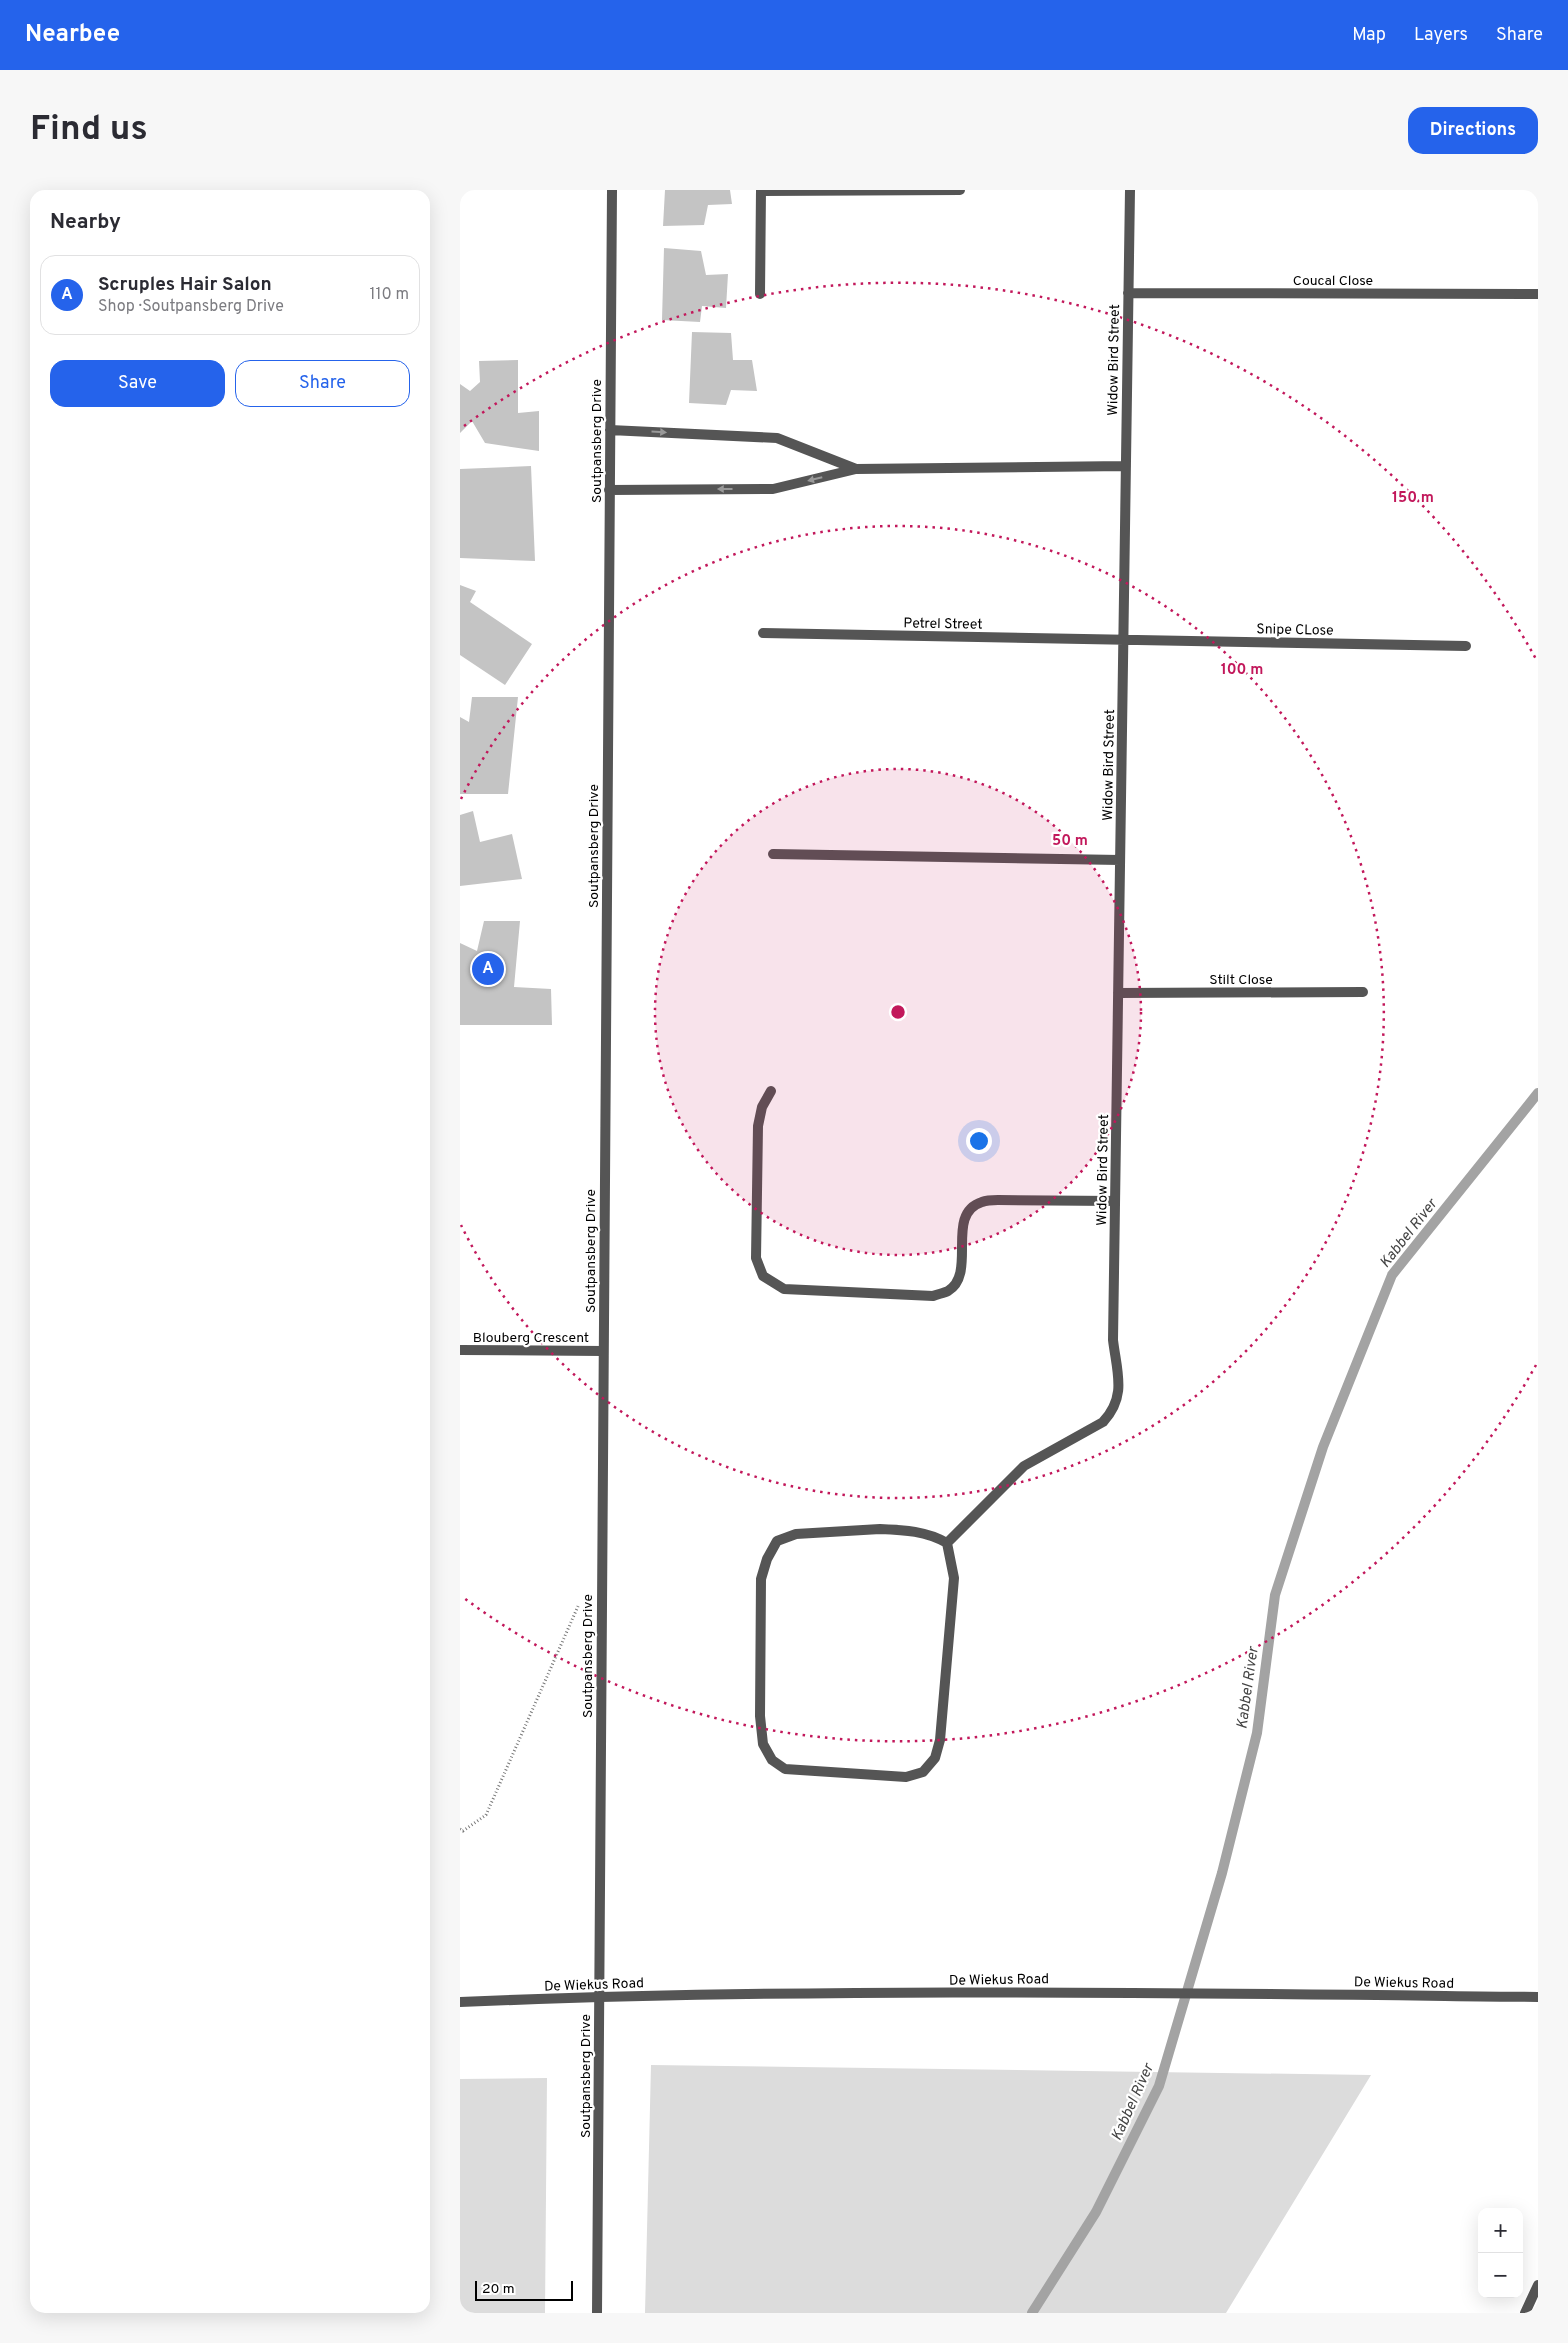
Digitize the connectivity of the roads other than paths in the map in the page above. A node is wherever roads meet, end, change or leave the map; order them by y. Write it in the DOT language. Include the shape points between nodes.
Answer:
graph roads {
  1 [pos="612,190"];
  2 [pos="960,190"];
  3 [pos="1130,190"];
  4 [pos="761,191"];
  5 [pos="1128,293"];
  6 [pos="760,294"];
  7 [pos="1538,294"];
  8 [pos="610,430"];
  9 [pos="1126,466"];
  10 [pos="856,469"];
  11 [pos="609,490"];
  12 [pos="763,633"];
  13 [pos="1123,640"];
  14 [pos="1466,646"];
  15 [pos="773,854"];
  16 [pos="1120,860"];
  17 [pos="1364,992"];
  18 [pos="1118,993"];
  19 [pos="771,1091"];
  20 [pos="1115,1201"];
  21 [pos="460,1350"];
  22 [pos="603,1351"];
  23 [pos="947,1543"];
  24 [pos="599,1997"];
  25 [pos="1538,1997"];
  26 [pos="460,2002"];
  27 [pos="1538,2285"];
  28 [pos="596,2313"];
  29 [pos="1525,2313"];
  1 -- 8 [label="street, Soutpansberg Drive"];
  2 -- 4 [label="street"];
  3 -- 5 [label="street, Widow Bird Street"];
  4 -- 6 [label="street"];
  5 -- 7 [label="street, Coucal Close"];
  5 -- 9 [label="street, Widow Bird Street"];
  8 -- 10 [label="street, one-way" via="777,438"];
  8 -- 11 [label="street, Soutpansberg Drive"];
  9 -- 10 [label="street"];
  9 -- 13 [label="street, Widow Bird Street"];
  10 -- 11 [label="street, one-way" via="774,489"];
  11 -- 22 [label="street, Soutpansberg Drive"];
  12 -- 13 [label="street, Petrel Street"];
  13 -- 14 [label="street, Snipe CLose"];
  13 -- 16 [label="street, Widow Bird Street"];
  15 -- 16 [label="street"];
  16 -- 18 [label="street, Widow Bird Street"];
  17 -- 18 [label="street, Stilt Close"];
  18 -- 20 [label="street, Widow Bird Street"];
  19 -- 20 [label="street" via="762,1107 758,1126 756,1258 763,1276 784,1289 933,1296 948,1290 958,1279 963,1226 970,1210 982,1202"];
  20 -- 23 [label="street, Widow Bird Street" via="1113,1340 1120,1391 1112,1413 1102,1422 1024,1466"];
  21 -- 22 [label="street, Blouberg Crescent"];
  22 -- 24 [label="street, Soutpansberg Drive"];
  23 -- 23 [label="street" via="954,1578 942,1723 935,1758 923,1772 906,1777 785,1769 772,1760 763,1744 760,1716 761,1579 777,1541 796,1534 880,1529 920,1532 934,1535"];
  24 -- 25 [label="street, De Wiekus Road" via="1067,1992"];
  24 -- 26 [label="street, De Wiekus Road"];
  24 -- 28 [label="street, Soutpansberg Drive"];
  27 -- 29 [label="street"];
}
